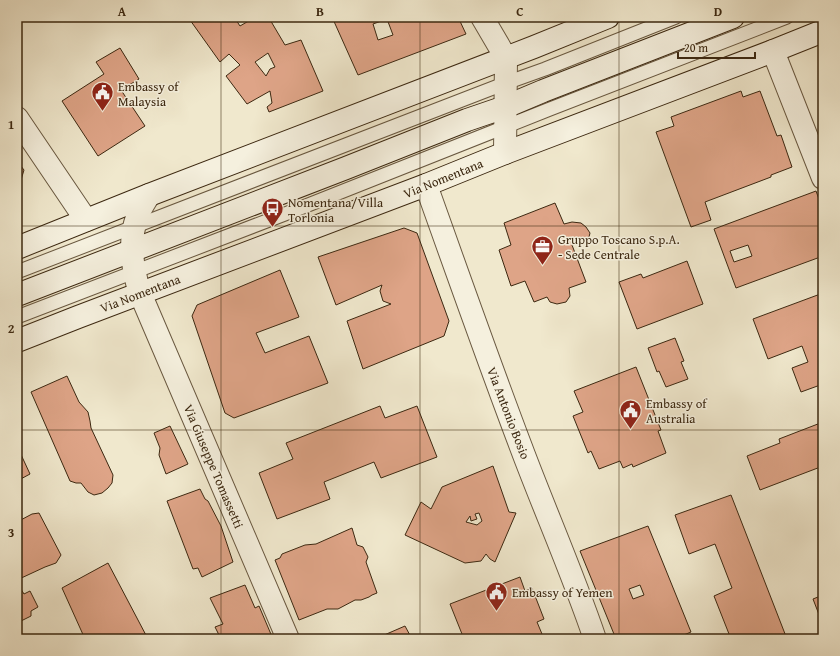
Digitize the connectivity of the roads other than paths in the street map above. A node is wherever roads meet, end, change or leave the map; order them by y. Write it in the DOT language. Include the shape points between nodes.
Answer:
graph roads {
  1 [pos="482,17"];
  2 [pos="608,17"];
  3 [pos="676,17"];
  4 [pos="733,17"];
  5 [pos="787,17"];
  6 [pos="823,31"];
  7 [pos="773,51"];
  8 [pos="506,58"];
  9 [pos="506,83"];
  10 [pos="505,117"];
  11 [pos="17,118"];
  12 [pos="505,153"];
  13 [pos="823,178"];
  14 [pos="426,185"];
  15 [pos="149,195"];
  16 [pos="86,220"];
  17 [pos="134,227"];
  18 [pos="17,248"];
  19 [pos="132,250"];
  20 [pos="17,272"];
  21 [pos="134,272"];
  22 [pos="140,293"];
  23 [pos="17,295"];
  24 [pos="17,317"];
  25 [pos="17,341"];
  26 [pos="288,639"];
  27 [pos="594,639"];
  1 -- 8 [label="street"];
  2 -- 8 [label="street"];
  3 -- 9 [label="lane"];
  4 -- 10 [label="street, Via Nomentana" via="543,91"];
  5 -- 10 [label="lane, Via Nomentana"];
  6 -- 7 [label="street, Via Nomentana"];
  7 -- 12 [label="street, Via Nomentana"];
  7 -- 13 [label="street"];
  8 -- 9 [label="street"];
  8 -- 15 [label="street"];
  9 -- 10 [label="street"];
  9 -- 17 [label="lane"];
  10 -- 12 [label="street"];
  10 -- 19 [label="street, Via Nomentana" via="467,120"];
  10 -- 21 [label="lane, Via Nomentana" via="305,206"];
  11 -- 16 [label="street"];
  12 -- 14 [label="street, Via Nomentana"];
  14 -- 22 [label="street, Via Nomentana"];
  14 -- 27 [label="street, Via Antonio Bosio" via="518,440"];
  15 -- 16 [label="street"];
  15 -- 17 [label="street, Via Giuseppe Tomassetti"];
  16 -- 18 [label="street"];
  17 -- 19 [label="street, Via Giuseppe Tomassetti"];
  17 -- 20 [label="lane"];
  19 -- 21 [label="street, Via Giuseppe Tomassetti"];
  19 -- 23 [label="street, Via Nomentana"];
  21 -- 22 [label="street, Via Giuseppe Tomassetti"];
  21 -- 24 [label="lane, Via Nomentana"];
  22 -- 25 [label="street, Via Nomentana"];
  22 -- 26 [label="street, Via Giuseppe Tomassetti"];
}
